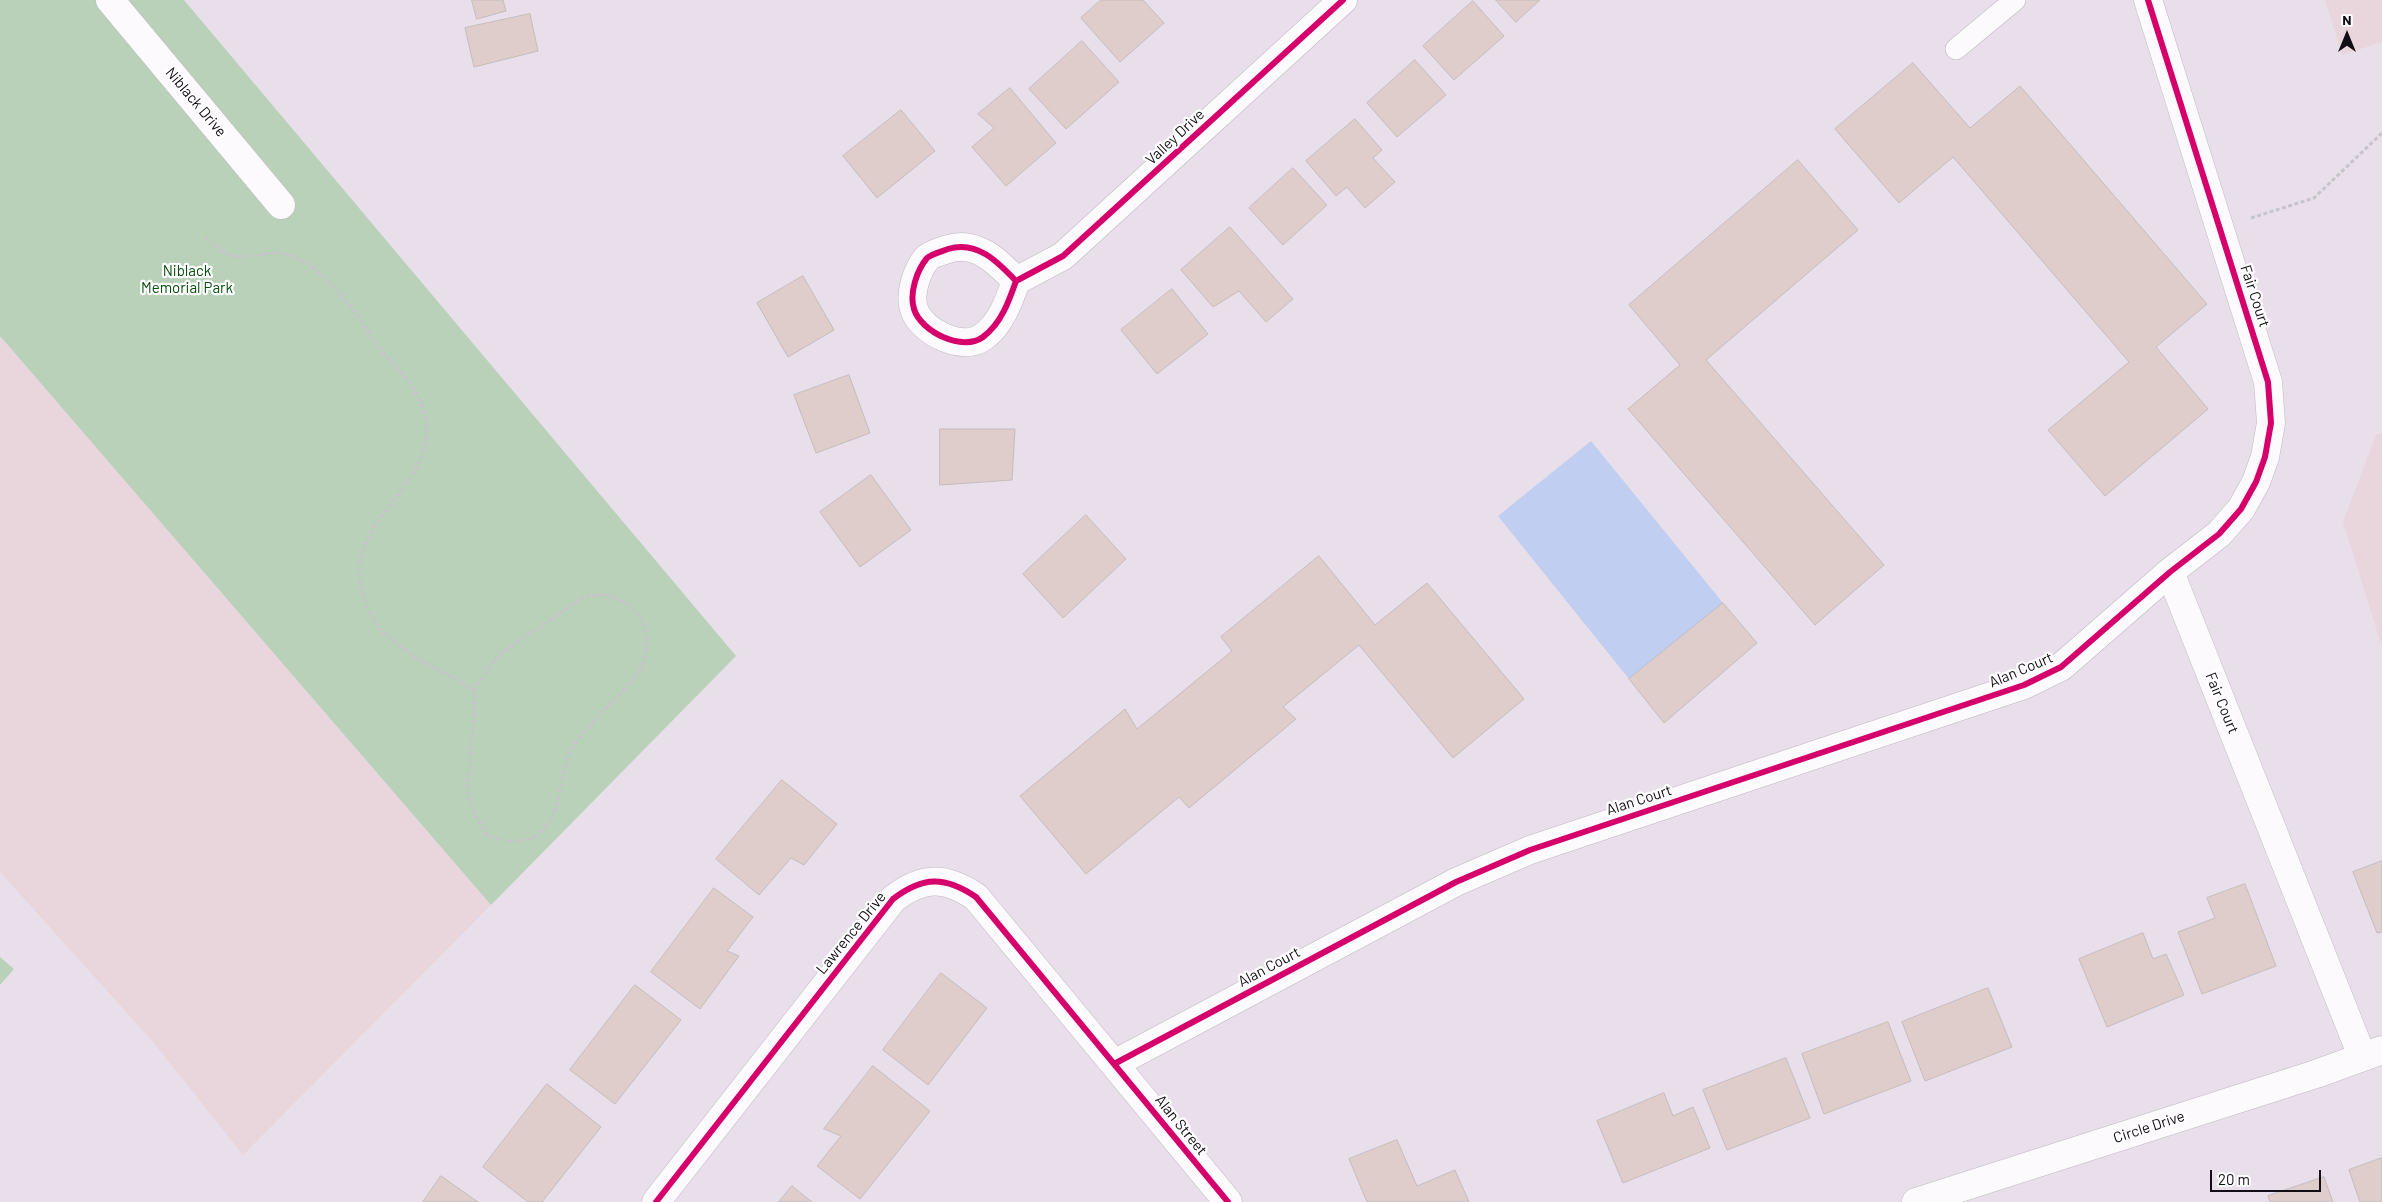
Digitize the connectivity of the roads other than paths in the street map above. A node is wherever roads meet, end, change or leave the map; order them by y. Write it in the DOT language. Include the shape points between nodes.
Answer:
graph roads {
  1 [pos="110,0"];
  2 [pos="1343,0"];
  3 [pos="2015,0"];
  4 [pos="2148,0"];
  5 [pos="1956,49"];
  6 [pos="281,205"];
  7 [pos="1016,281"];
  8 [pos="2170,572"];
  9 [pos="2372,1053"];
  10 [pos="1114,1064"];
  11 [pos="656,1202"];
  12 [pos="1228,1202"];
  13 [pos="1916,1202"];
  1 -- 6 [label="street, Niblack Drive"];
  2 -- 7 [label="street, Valley Drive" via="1064,256"];
  3 -- 5 [label="lane"];
  4 -- 8 [label="street, Fair Court" via="2268,382 2271,423 2265,457 2241,509 2219,534"];
  8 -- 9 [label="street, Fair Court"];
  8 -- 10 [label="street, Alan Court" via="2062,667 2024,685 1530,850 1456,882"];
  9 -- 13 [label="street, Circle Drive" via="2316,1074"];
  10 -- 11 [label="street, Lawrence Drive" via="976,896 959,885 932,880 909,887 893,899"];
  10 -- 12 [label="street, Alan Street"];
}
